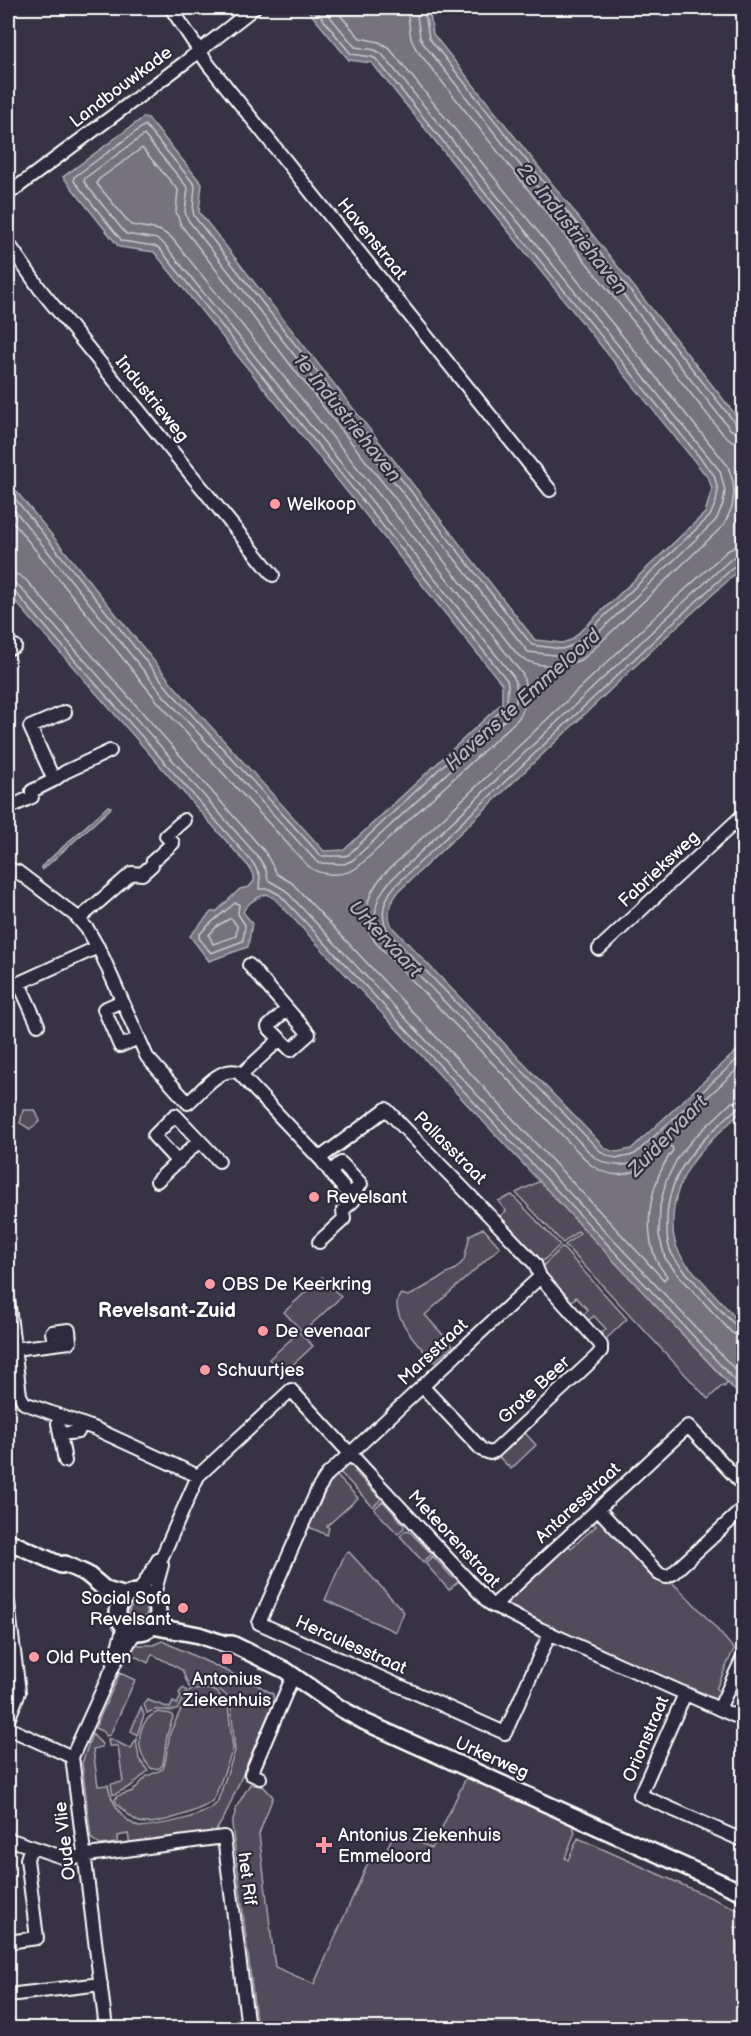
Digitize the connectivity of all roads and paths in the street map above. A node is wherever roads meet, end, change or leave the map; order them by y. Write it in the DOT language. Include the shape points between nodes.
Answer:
graph roads {
  1 [pos="171,8"];
  2 [pos="254,8"];
  3 [pos="198,52"];
  4 [pos="8,194"];
  5 [pos="8,243"];
  6 [pos="550,490"];
  7 [pos="273,575"];
  8 [pos="65,712"];
  9 [pos="110,751"];
  10 [pos="54,780"];
  11 [pos="8,808"];
  12 [pos="744,814"];
  13 [pos="183,820"];
  14 [pos="8,869"];
  15 [pos="79,919"];
  16 [pos="98,947"];
  17 [pos="599,949"];
  18 [pos="249,965"];
  19 [pos="122,1001"];
  20 [pos="286,1010"];
  21 [pos="38,1025"];
  22 [pos="139,1038"];
  23 [pos="279,1040"];
  24 [pos="241,1075"];
  25 [pos="186,1101"];
  26 [pos="175,1115"];
  27 [pos="199,1141"];
  28 [pos="320,1158"];
  29 [pos="219,1161"];
  30 [pos="178,1162"];
  31 [pos="157,1181"];
  32 [pos="319,1242"];
  33 [pos="540,1277"];
  34 [pos="8,1299"];
  35 [pos="54,1344"];
  36 [pos="14,1349"];
  37 [pos="13,1384"];
  38 [pos="422,1386"];
  39 [pos="60,1416"];
  40 [pos="81,1424"];
  41 [pos="61,1434"];
  42 [pos="350,1453"];
  43 [pos="65,1461"];
  44 [pos="198,1476"];
  45 [pos="744,1486"];
  46 [pos="744,1508"];
  47 [pos="598,1509"];
  48 [pos="8,1541"];
  49 [pos="61,1565"];
  50 [pos="8,1603"];
  51 [pos="145,1605"];
  52 [pos="493,1606"];
  53 [pos="121,1617"];
  54 [pos="137,1632"];
  55 [pos="550,1633"];
  56 [pos="744,1655"];
  57 [pos="117,1658"];
  58 [pos="294,1676"];
  59 [pos="685,1694"];
  60 [pos="719,1709"];
  61 [pos="8,1720"];
  62 [pos="744,1720"];
  63 [pos="8,1728"];
  64 [pos="72,1757"];
  65 [pos="260,1778"];
  66 [pos="8,1839"];
  67 [pos="744,1841"];
  68 [pos="31,1847"];
  69 [pos="85,1854"];
  70 [pos="744,1893"];
  71 [pos="8,1942"];
  72 [pos="101,1984"];
  73 [pos="8,1995"];
  74 [pos="106,2028"];
  75 [pos="248,2028"];
  1 -- 3 [label="street, Havenstraat"];
  2 -- 3 [label="street, Landbouwkade"];
  3 -- 4 [label="street, Landbouwkade"];
  3 -- 6 [label="street, Havenstraat"];
  5 -- 7 [label="street, Industrieweg" via="40,289"];
  8 -- 10 [label="street" via="26,732"];
  9 -- 10 [label="street"];
  10 -- 11 [label="street" via="32,791 32,797"];
  12 -- 17 [label="street, Fabrieksweg"];
  13 -- 15 [label="street" via="166,836 172,843 152,865 142,874 132,873"];
  14 -- 15 [label="street" via="18,872"];
  15 -- 16 [label="street"];
  16 -- 19 [label="street"];
  16 -- 21 [label="street" via="19,983"];
  18 -- 20 [label="street"];
  19 -- 22 [label="street"];
  19 -- 22 [label="street" via="104,1009 107,1018 120,1046"];
  20 -- 23 [label="street" via="268,1027"];
  20 -- 23 [label="street" via="309,1034 291,1050"];
  22 -- 25 [label="street" via="151,1063"];
  23 -- 24 [label="street"];
  24 -- 25 [label="street" via="223,1072"];
  24 -- 28 [label="street"];
  25 -- 26 [label="street"];
  26 -- 27 [label="street"];
  26 -- 30 [label="street" via="153,1136"];
  27 -- 29 [label="street"];
  27 -- 30 [label="street"];
  28 -- 32 [label="street" via="330,1172 341,1163 361,1184 350,1195 354,1200 343,1210 344,1219"];
  28 -- 33 [label="street, Pallasstraat" via="386,1109 535,1264"];
  30 -- 31 [label="street"];
  33 -- 38 [label="street, Marsstraat"];
  33 -- 38 [label="street, Grote Beer" via="602,1348 495,1451 487,1453 480,1448"];
  34 -- 36 [label="street"];
  35 -- 36 [label="street"];
  36 -- 37 [label="street"];
  37 -- 39 [label="street" via="24,1403"];
  38 -- 42 [label="street, Marsstraat"];
  39 -- 40 [label="street"];
  39 -- 41 [label="street"];
  40 -- 41 [label="street" via="78,1432"];
  40 -- 44 [label="street"];
  41 -- 43 [label="street"];
  42 -- 44 [label="street, Meteorenstraat" via="291,1390"];
  42 -- 52 [label="street, Meteorenstraat"];
  42 -- 55 [label="street, Herculesstraat" via="320,1486 259,1623 505,1733"];
  44 -- 51 [label="street"];
  45 -- 47 [label="street, Antaresstraat" via="688,1426"];
  46 -- 47 [label="street" via="670,1575 664,1576"];
  47 -- 52 [label="street, Antaresstraat"];
  48 -- 49 [label="main road, Urkerweg"];
  49 -- 51 [label="main road, Urkerweg" via="81,1571 106,1590"];
  49 -- 53 [label="main road, Urkerweg"];
  50 -- 61 [label="street" via="19,1692"];
  51 -- 53 [label="main road" via="121,1603"];
  51 -- 54 [label="main road" via="145,1630"];
  51 -- 58 [label="main road, Urkerweg" via="175,1622 205,1627"];
  52 -- 55 [label="street, Meteorenstraat"];
  53 -- 54 [label="main road, Urkerweg" via="129,1629"];
  53 -- 57 [label="street" via="123,1634"];
  54 -- 57 [label="street"];
  55 -- 59 [label="street, Meteorenstraat"];
  56 -- 60 [label="street"];
  57 -- 64 [label="street"];
  58 -- 65 [label="street" via="251,1773"];
  58 -- 70 [label="main road, Urkerweg" via="365,1722"];
  59 -- 60 [label="street, Meteorenstraat"];
  59 -- 67 [label="street, Orionstraat" via="640,1795"];
  60 -- 62 [label="street, Meteorenstraat"];
  63 -- 64 [label="street"];
  64 -- 69 [label="street, Oude Vlie"];
  66 -- 68 [label="street"];
  68 -- 69 [label="street" via="62,1858"];
  68 -- 71 [label="street" via="27,1860 37,1938"];
  69 -- 72 [label="street, Oude Vlie"];
  69 -- 75 [label="street, het Rif" via="224,1837"];
  72 -- 73 [label="street"];
  72 -- 74 [label="street, Oude Vlie"];
}
